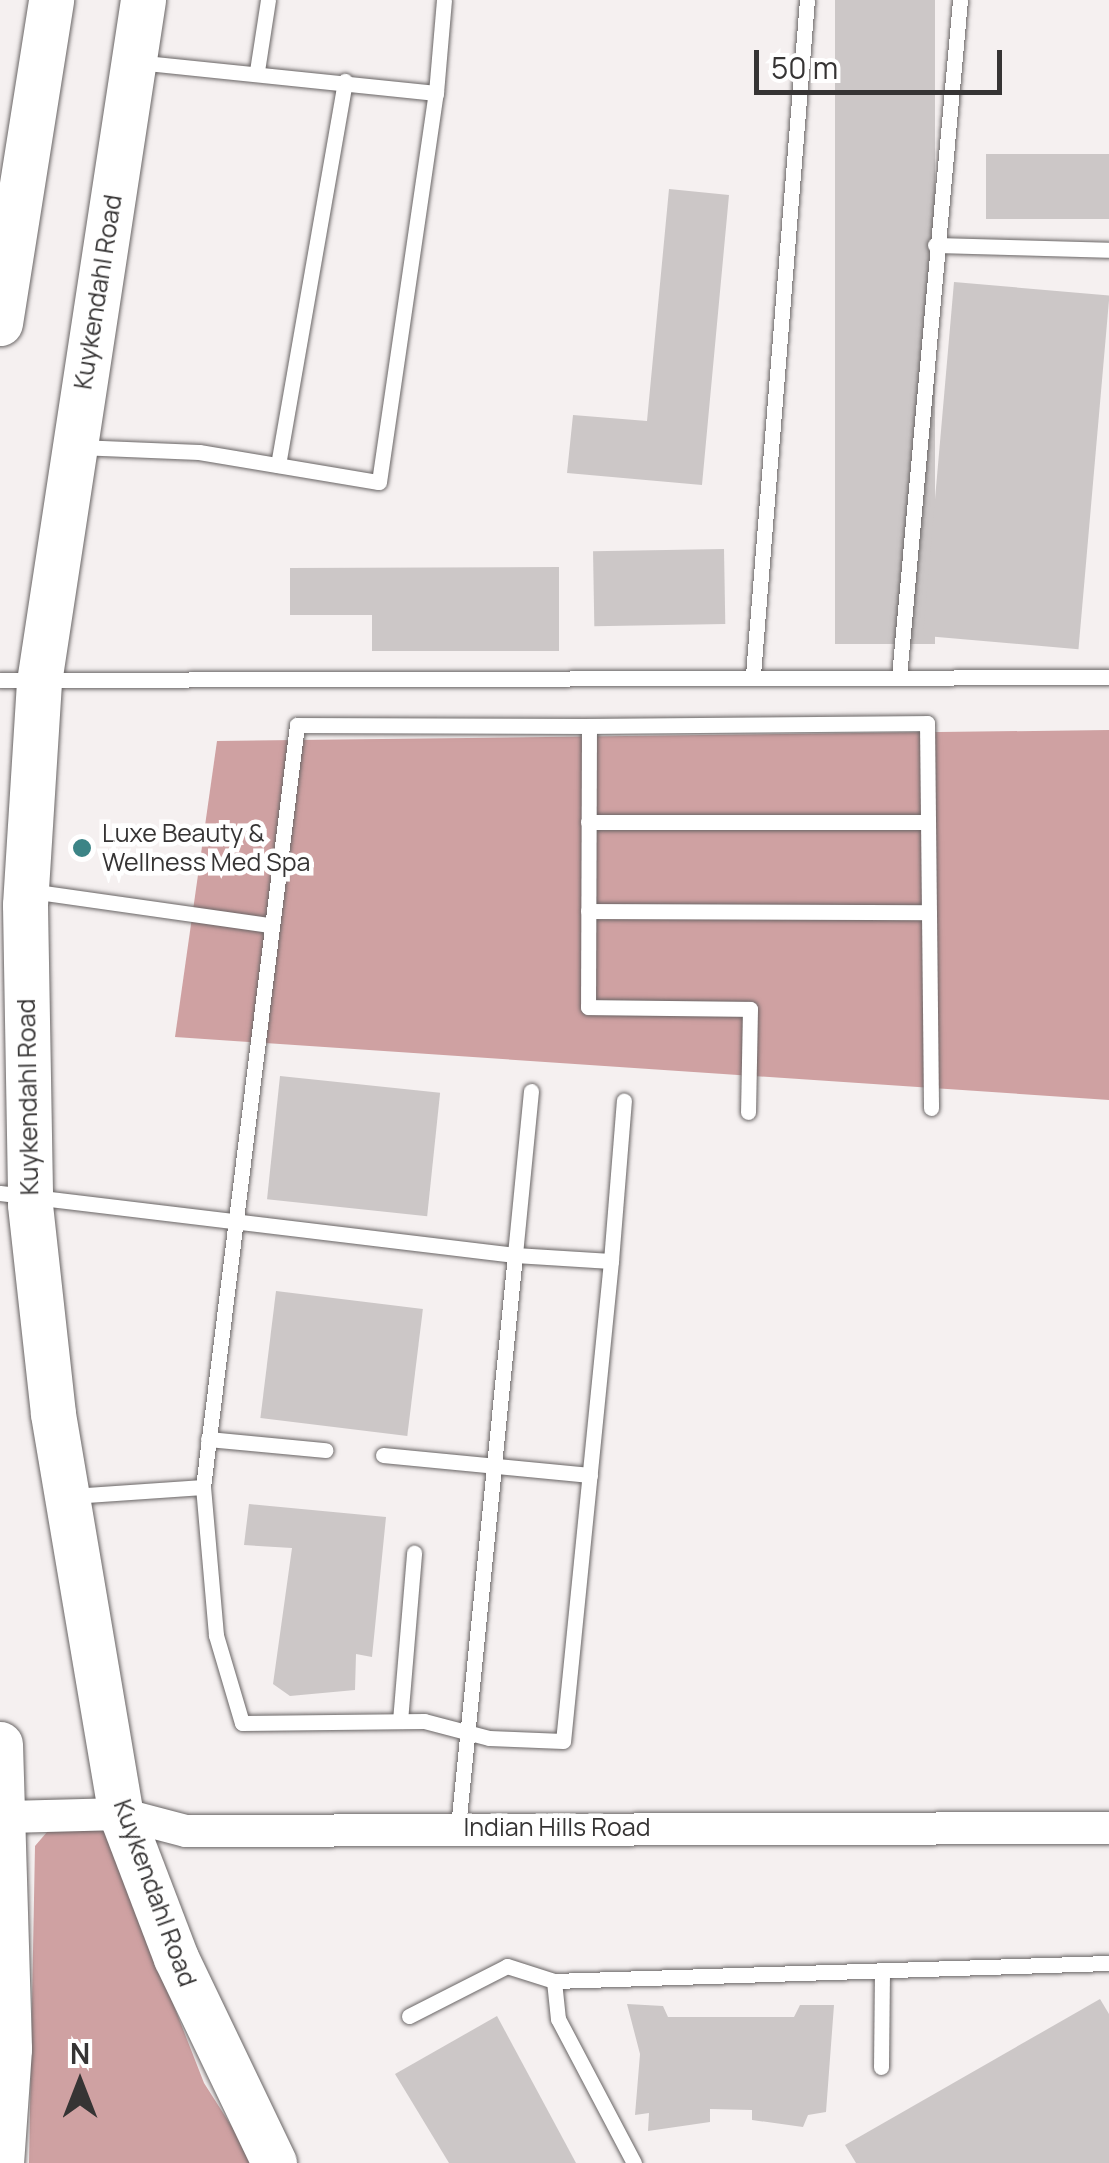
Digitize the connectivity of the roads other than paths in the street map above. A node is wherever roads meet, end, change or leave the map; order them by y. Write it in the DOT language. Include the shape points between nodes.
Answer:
graph roads {
  1 [pos="51,0"];
  2 [pos="144,0"];
  3 [pos="268,0"];
  4 [pos="444,0"];
  5 [pos="807,0"];
  6 [pos="960,0"];
  7 [pos="134,61"];
  8 [pos="256,71"];
  9 [pos="345,81"];
  10 [pos="436,93"];
  11 [pos="935,245"];
  12 [pos="1109,250"];
  13 [pos="0,323"];
  14 [pos="74,447"];
  15 [pos="278,466"];
  16 [pos="753,675"];
  17 [pos="899,677"];
  18 [pos="1109,677"];
  19 [pos="20,681"];
  20 [pos="589,726"];
  21 [pos="588,822"];
  22 [pos="928,822"];
  23 [pos="26,890"];
  24 [pos="588,911"];
  25 [pos="929,912"];
  26 [pos="270,925"];
  27 [pos="532,1091"];
  28 [pos="624,1101"];
  29 [pos="932,1108"];
  30 [pos="748,1112"];
  31 [pos="15,1195"];
  32 [pos="231,1221"];
  33 [pos="515,1255"];
  34 [pos="611,1261"];
  35 [pos="208,1440"];
  36 [pos="326,1450"];
  37 [pos="383,1455"];
  38 [pos="495,1465"];
  39 [pos="590,1474"];
  40 [pos="203,1487"];
  41 [pos="68,1496"];
  42 [pos="414,1553"];
  43 [pos="400,1722"];
  44 [pos="470,1728"];
  45 [pos="0,1744"];
  46 [pos="121,1814"];
  47 [pos="8,1817"];
  48 [pos="458,1826"];
  49 [pos="1109,1828"];
  50 [pos="1109,1963"];
  51 [pos="882,1970"];
  52 [pos="554,1980"];
  53 [pos="409,2016"];
  54 [pos="881,2068"];
  55 [pos="1,2163"];
  56 [pos="274,2163"];
  57 [pos="634,2163"];
  1 -- 13 [label="main road"];
  2 -- 7 [label="main road, Kuykendahl Road"];
  3 -- 8 [label="lane"];
  4 -- 10 [label="lane"];
  5 -- 16 [label="lane"];
  6 -- 11 [label="lane"];
  7 -- 8 [label="lane"];
  7 -- 14 [label="main road, Kuykendahl Road"];
  8 -- 9 [label="lane"];
  9 -- 10 [label="lane"];
  9 -- 15 [label="lane"];
  10 -- 15 [label="lane" via="379,482"];
  11 -- 12 [label="lane"];
  11 -- 17 [label="lane"];
  14 -- 15 [label="lane"];
  14 -- 19 [label="main road, Kuykendahl Road"];
  16 -- 17 [label="lane"];
  16 -- 19 [label="lane"];
  17 -- 18 [label="lane"];
  19 -- 23 [label="main road, Kuykendahl Road"];
  20 -- 21 [label="lane"];
  20 -- 22 [label="lane" via="927,723"];
  20 -- 26 [label="lane" via="297,724"];
  21 -- 22 [label="lane"];
  21 -- 24 [label="lane"];
  22 -- 25 [label="lane"];
  23 -- 26 [label="lane"];
  23 -- 31 [label="main road, Kuykendahl Road"];
  24 -- 25 [label="lane"];
  24 -- 30 [label="lane" via="588,1006 750,1009"];
  25 -- 29 [label="lane"];
  26 -- 32 [label="lane"];
  27 -- 33 [label="lane"];
  28 -- 34 [label="lane"];
  31 -- 32 [label="lane"];
  31 -- 41 [label="main road, Kuykendahl Road"];
  32 -- 33 [label="lane"];
  32 -- 35 [label="lane"];
  33 -- 34 [label="lane"];
  33 -- 38 [label="lane"];
  34 -- 39 [label="lane"];
  35 -- 36 [label="lane"];
  35 -- 40 [label="lane"];
  37 -- 38 [label="lane"];
  38 -- 39 [label="lane"];
  38 -- 44 [label="lane"];
  39 -- 44 [label="lane" via="563,1741 489,1738"];
  40 -- 41 [label="lane"];
  40 -- 43 [label="lane" via="216,1635 242,1722"];
  41 -- 46 [label="main road, Kuykendahl Road"];
  42 -- 43 [label="lane"];
  43 -- 44 [label="lane"];
  44 -- 48 [label="lane"];
  45 -- 47 [label="main road"];
  46 -- 47 [label="street, Indian Hills Road"];
  46 -- 48 [label="street, Indian Hills Road" via="186,1832"];
  46 -- 56 [label="main road, Kuykendahl Road" via="176,1958"];
  47 -- 55 [label="main road"];
  48 -- 49 [label="street, Indian Hills Road"];
  50 -- 51 [label="lane"];
  51 -- 52 [label="lane"];
  51 -- 54 [label="lane"];
  52 -- 53 [label="lane" via="507,1966"];
  52 -- 57 [label="lane" via="558,2019"];
}
